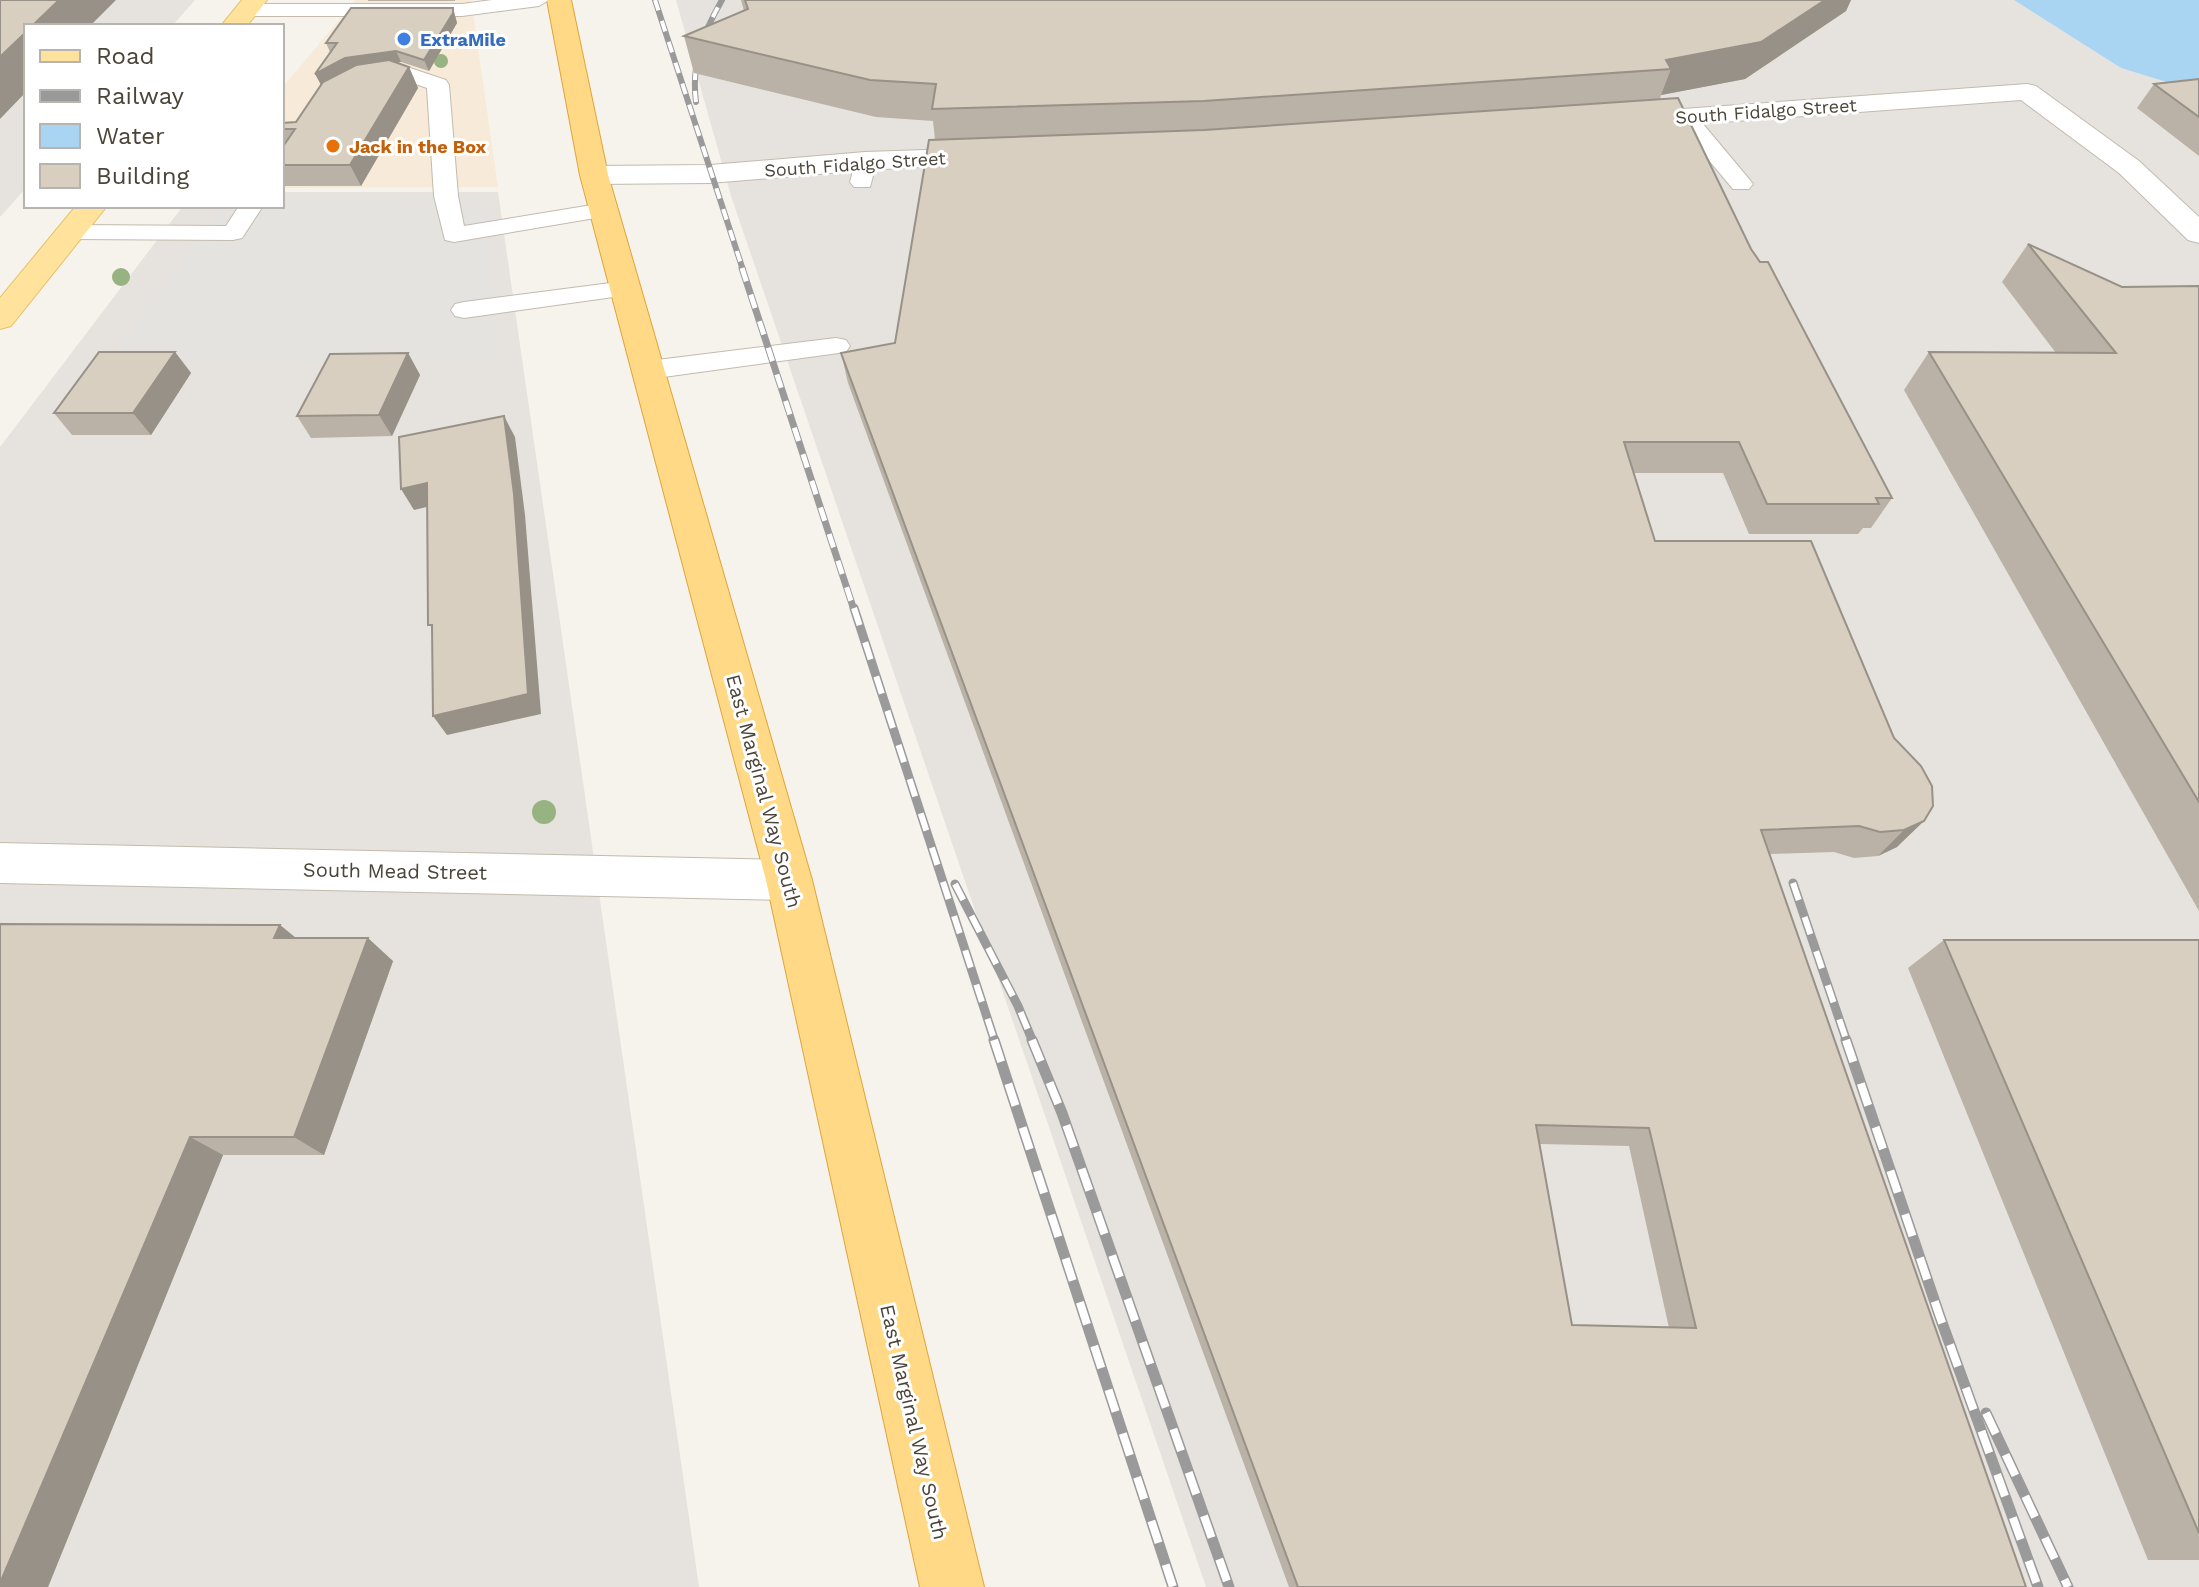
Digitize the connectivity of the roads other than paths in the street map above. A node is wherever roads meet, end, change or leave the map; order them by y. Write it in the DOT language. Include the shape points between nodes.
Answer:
graph roads {
  1 [pos="539,0"];
  2 [pos="559,0"];
  3 [pos="245,12"];
  4 [pos="348,83"];
  5 [pos="1685,117"];
  6 [pos="1607,122"];
  7 [pos="1018,156"];
  8 [pos="1741,184"];
  9 [pos="599,192"];
  10 [pos="90,208"];
  11 [pos="250,208"];
  12 [pos="72,232"];
  13 [pos="2199,234"];
  14 [pos="626,289"];
  15 [pos="464,310"];
  16 [pos="0,319"];
  17 [pos="836,346"];
  18 [pos="649,370"];
  19 [pos="0,863"];
  20 [pos="789,880"];
  21 [pos="952,1587"];
  1 -- 3 [label="lane" via="462,10"];
  2 -- 9 [label="highway, East Marginal Way South"];
  4 -- 9 [label="lane" via="401,71 438,85 454,235"];
  5 -- 6 [label="street, South Fidalgo Street"];
  5 -- 8 [label="lane"];
  5 -- 13 [label="street, South Fidalgo Street" via="2027,92 2129,167"];
  7 -- 9 [label="street, South Fidalgo Street" via="864,171 710,174"];
  9 -- 14 [label="highway, East Marginal Way South"];
  10 -- 12 [label="main road"];
  11 -- 12 [label="lane" via="233,233"];
  12 -- 16 [label="main road"];
  14 -- 15 [label="lane"];
  14 -- 18 [label="highway, East Marginal Way South"];
  17 -- 18 [label="lane"];
  18 -- 20 [label="highway, East Marginal Way South"];
  19 -- 20 [label="street, South Mead Street"];
  20 -- 21 [label="highway, East Marginal Way South"];
}
